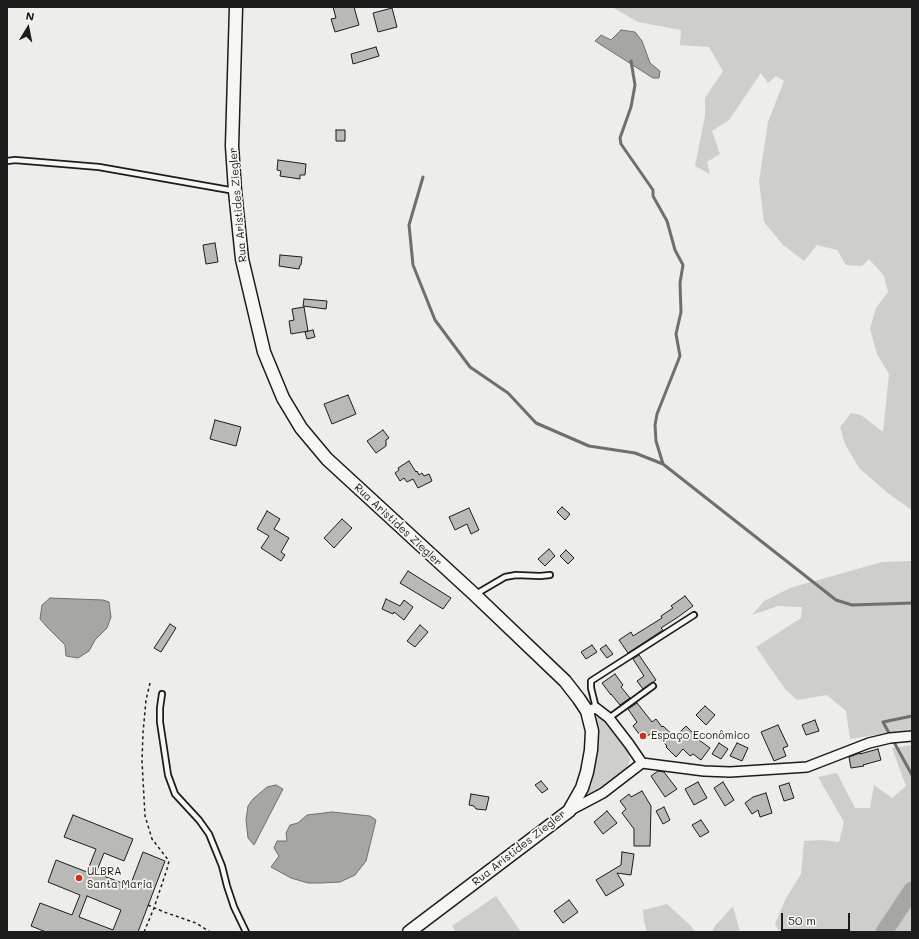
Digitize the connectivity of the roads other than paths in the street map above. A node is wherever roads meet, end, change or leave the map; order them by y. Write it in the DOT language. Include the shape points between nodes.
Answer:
graph roads {
  1 [pos="236,7"];
  2 [pos="7,160"];
  3 [pos="235,191"];
  4 [pos="550,575"];
  5 [pos="474,595"];
  6 [pos="694,615"];
  7 [pos="653,686"];
  8 [pos="162,694"];
  9 [pos="592,710"];
  10 [pos="609,718"];
  11 [pos="912,736"];
  12 [pos="642,763"];
  13 [pos="568,811"];
  14 [pos="246,932"];
  15 [pos="409,932"];
  1 -- 3 [label="main road, Rua Aristides Ziegler" via="232,146"];
  2 -- 3 [label="lane" via="99,167"];
  3 -- 5 [label="main road, Rua Aristides Ziegler" via="242,258 264,352 283,398 302,428 327,459"];
  4 -- 5 [label="lane" via="505,577"];
  5 -- 9 [label="main road, Rua Aristides Ziegler"];
  6 -- 9 [label="lane" via="591,681"];
  7 -- 10 [label="lane"];
  8 -- 14 [label="lane" via="161,730 168,774 175,794 209,834 234,907"];
  9 -- 10 [label="street"];
  9 -- 13 [label="main road, Rua Aristides Ziegler" via="587,772 582,788"];
  10 -- 12 [label="street"];
  11 -- 12 [label="street" via="869,743 807,767 730,772"];
  12 -- 13 [label="street" via="603,793"];
  13 -- 15 [label="main road, Rua Aristides Ziegler"];
}
